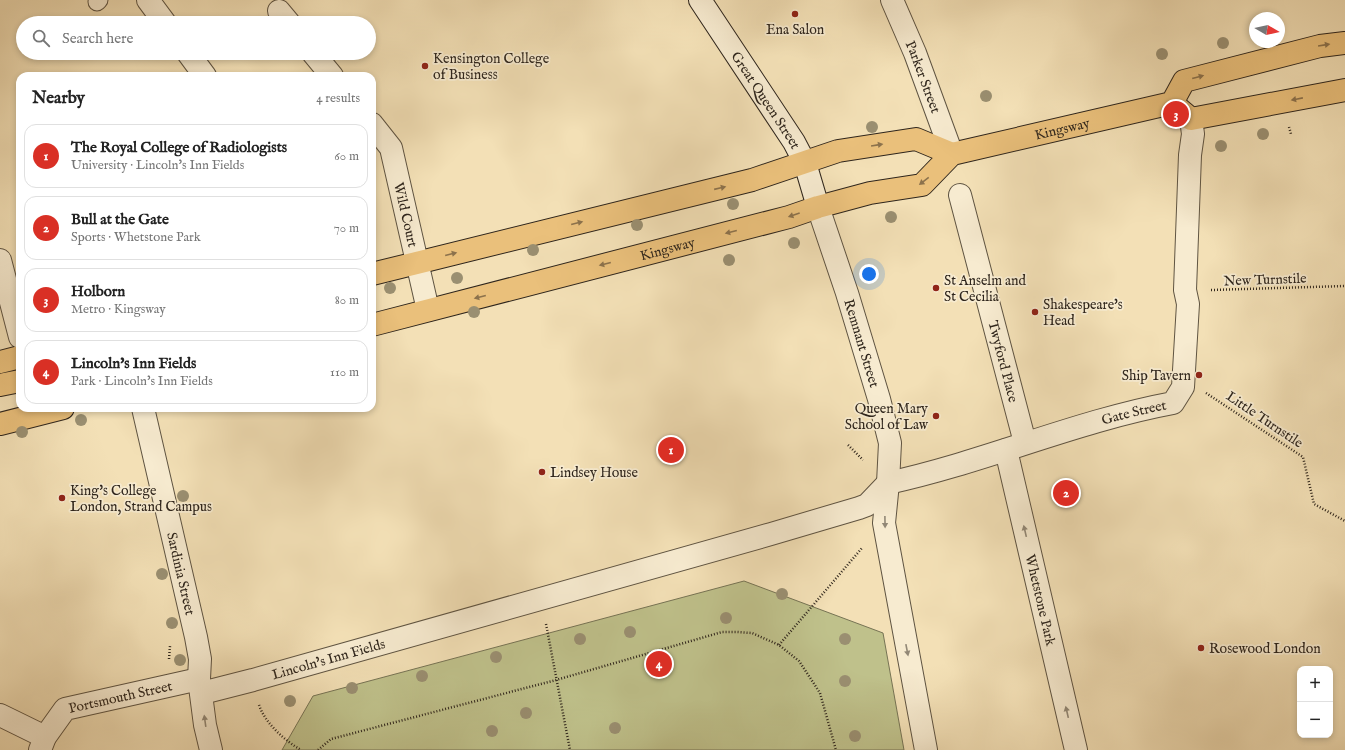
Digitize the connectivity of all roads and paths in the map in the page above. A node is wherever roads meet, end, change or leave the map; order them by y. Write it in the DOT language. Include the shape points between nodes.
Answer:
graph roads {
  1 [pos="148,0"];
  2 [pos="700,0"];
  3 [pos="892,0"];
  4 [pos="160,16"];
  5 [pos="1345,43"];
  6 [pos="193,60"];
  7 [pos="319,60"];
  8 [pos="202,72"];
  9 [pos="329,72"];
  10 [pos="1345,90"];
  11 [pos="1172,103"];
  12 [pos="1191,119"];
  13 [pos="376,129"];
  14 [pos="952,154"];
  15 [pos="805,163"];
  16 [pos="960,195"];
  17 [pos="818,207"];
  18 [pos="0,260"];
  19 [pos="418,262"];
  20 [pos="376,273"];
  21 [pos="1345,286"];
  22 [pos="1185,290"];
  23 [pos="428,310"];
  24 [pos="16,322"];
  25 [pos="376,324"];
  26 [pos="16,358"];
  27 [pos="0,362"];
  28 [pos="16,382"];
  29 [pos="0,385"];
  30 [pos="1183,386"];
  31 [pos="47,412"];
  32 [pos="144,412"];
  33 [pos="0,424"];
  34 [pos="1023,434"];
  35 [pos="848,445"];
  36 [pos="1006,450"];
  37 [pos="864,461"];
  38 [pos="888,483"];
  39 [pos="1345,520"];
  40 [pos="867,543"];
  41 [pos="546,624"];
  42 [pos="779,644"];
  43 [pos="556,680"];
  44 [pos="200,686"];
  45 [pos="257,699"];
  46 [pos="0,715"];
  47 [pos="42,744"];
  48 [pos="211,750"];
  49 [pos="300,750"];
  50 [pos="318,750"];
  51 [pos="570,750"];
  52 [pos="836,750"];
  53 [pos="926,750"];
  54 [pos="1076,750"];
  1 -- 4 [label="street"];
  2 -- 15 [label="street, Great Queen Street" via="794,142"];
  3 -- 14 [label="street, Parker Street" via="918,60"];
  11 -- 5 [label="main road, one-way" via="1184,81 1320,46"];
  6 -- 8 [label="street"];
  7 -- 9 [label="street"];
  10 -- 12 [label="main road, one-way"];
  11 -- 12 [label="main road"];
  11 -- 14 [label="main road, Kingsway"];
  12 -- 22 [label="street, Gate Street" via="1193,134"];
  13 -- 19 [label="street, Wild Court" via="391,148"];
  15 -- 14 [label="main road, one-way" via="838,152 916,139"];
  14 -- 17 [label="main road, Kingsway, one-way" via="922,185 870,193"];
  15 -- 17 [label="street, Great Queen Street"];
  19 -- 15 [label="main road, one-way" via="752,180"];
  16 -- 34 [label="street, Twyford Place"];
  17 -- 23 [label="main road, Kingsway, one-way"];
  17 -- 38 [label="street, Remnant Street" via="847,294 890,442"];
  18 -- 24 [label="street"];
  19 -- 20 [label="main road"];
  19 -- 23 [label="street, Wild Court"];
  21 -- 22 [label="path, New Turnstile"];
  22 -- 30 [label="street, Gate Street" via="1188,304"];
  23 -- 25 [label="main road, Kingsway"];
  26 -- 27 [label="main road"];
  28 -- 29 [label="main road"];
  30 -- 36 [label="street, Gate Street" via="1173,403 1132,411"];
  30 -- 39 [label="path, Little Turnstile" via="1199,388 1303,457 1314,504"];
  31 -- 33 [label="main road"];
  32 -- 44 [label="street, Sardinia Street" via="196,637 200,659"];
  35 -- 37 [label="path"];
  36 -- 38 [label="street, Gate Street"];
  54 -- 36 [label="street, Whetstone Park, one-way"];
  38 -- 44 [label="street, Lincoln's Inn Fields" via="867,505 764,537 260,678"];
  38 -- 53 [label="street, one-way" via="884,523"];
  40 -- 42 [label="path"];
  41 -- 43 [label="path"];
  42 -- 43 [label="path" via="752,633 722,632"];
  42 -- 52 [label="path" via="799,660 820,693"];
  43 -- 50 [label="path" via="332,739"];
  43 -- 51 [label="path"];
  44 -- 47 [label="street, Portsmouth Street" via="65,709"];
  48 -- 44 [label="street, one-way"];
  45 -- 49 [label="path" via="261,712 286,742"];
  46 -- 47 [label="street"];
}
